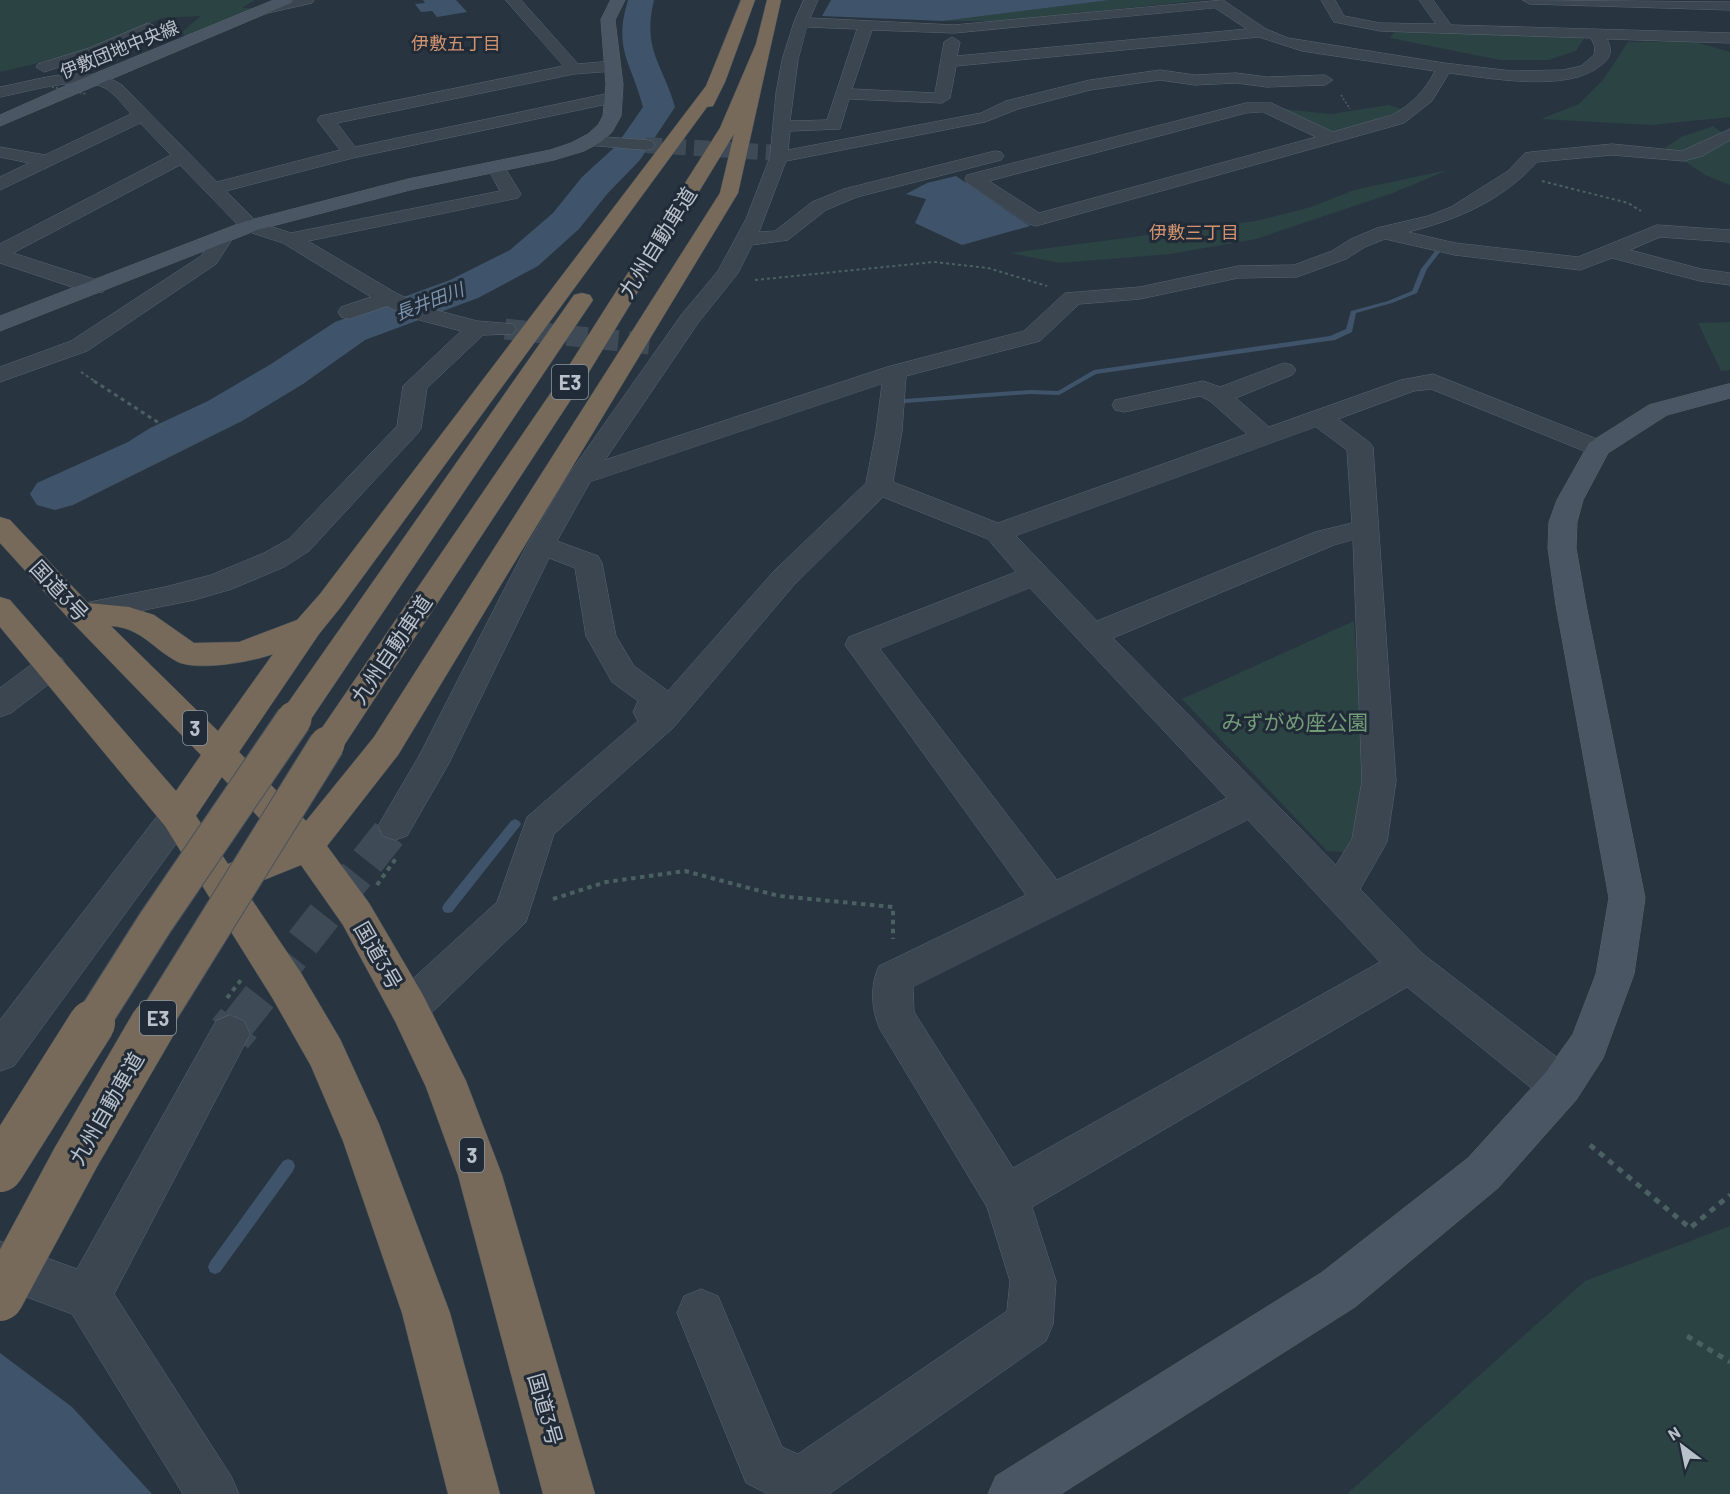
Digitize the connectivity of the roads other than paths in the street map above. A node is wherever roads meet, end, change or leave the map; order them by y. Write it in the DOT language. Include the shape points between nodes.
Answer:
graph roads {
  1 [pos="286,0"];
  2 [pos="307,0"];
  3 [pos="513,0"];
  4 [pos="618,0"];
  5 [pos="748,0"];
  6 [pos="774,0"];
  7 [pos="811,0"];
  8 [pos="1328,0"];
  9 [pos="1426,0"];
  10 [pos="1530,0"];
  11 [pos="1557,0"];
  12 [pos="1637,2"];
  13 [pos="1724,4"];
  14 [pos="268,9"];
  15 [pos="801,22"];
  16 [pos="866,25"];
  17 [pos="148,27"];
  18 [pos="954,28"];
  19 [pos="1447,29"];
  20 [pos="1261,32"];
  21 [pos="1597,34"];
  22 [pos="1712,37"];
  23 [pos="1730,38"];
  24 [pos="764,44"];
  25 [pos="1730,45"];
  26 [pos="948,62"];
  27 [pos="613,66"];
  28 [pos="1444,68"];
  29 [pos="574,69"];
  30 [pos="0,78"];
  31 [pos="1325,80"];
  32 [pos="717,82"];
  33 [pos="91,86"];
  34 [pos="1434,90"];
  35 [pos="0,92"];
  36 [pos="842,94"];
  37 [pos="615,97"];
  38 [pos="1394,100"];
  39 [pos="1265,106"];
  40 [pos="1318,112"];
  41 [pos="142,115"];
  42 [pos="0,121"];
  43 [pos="783,126"];
  44 [pos="1730,134"];
  45 [pos="1331,137"];
  46 [pos="601,142"];
  47 [pos="645,145"];
  48 [pos="0,152"];
  49 [pos="351,153"];
  50 [pos="1002,154"];
  51 [pos="183,156"];
  52 [pos="780,157"];
  53 [pos="48,161"];
  54 [pos="496,167"];
  55 [pos="0,184"];
  56 [pos="215,188"];
  57 [pos="250,226"];
  58 [pos="1384,232"];
  59 [pos="1730,236"];
  60 [pos="223,238"];
  61 [pos="291,239"];
  62 [pos="745,240"];
  63 [pos="1611,251"];
  64 [pos="0,254"];
  65 [pos="1730,279"];
  66 [pos="95,287"];
  67 [pos="388,298"];
  68 [pos="349,312"];
  69 [pos="0,324"];
  70 [pos="477,328"];
  71 [pos="505,328"];
  72 [pos="1284,370"];
  73 [pos="895,372"];
  74 [pos="0,375"];
  75 [pos="1730,391"];
  76 [pos="1219,396"];
  77 [pos="1124,405"];
  78 [pos="1318,417"];
  79 [pos="1264,437"];
  80 [pos="1598,448"];
  81 [pos="580,477"];
  82 [pos="879,486"];
  83 [pos="0,526"];
  84 [pos="1366,528"];
  85 [pos="998,533"];
  86 [pos="541,545"];
  87 [pos="1035,575"];
  88 [pos="80,613"];
  89 [pos="5,620"];
  90 [pos="308,627"];
  91 [pos="1092,635"];
  92 [pos="51,666"];
  93 [pos="0,705"];
  94 [pos="662,719"];
  95 [pos="220,753"];
  96 [pos="1252,802"];
  97 [pos="177,816"];
  98 [pos="395,826"];
  99 [pos="307,846"];
  100 [pos="219,882"];
  101 [pos="1338,893"];
  102 [pos="1051,901"];
  103 [pos="1409,966"];
  104 [pos="409,1008"];
  105 [pos="230,1034"];
  106 [pos="0,1052"];
  107 [pos="1561,1086"];
  108 [pos="0,1168"];
  109 [pos="1006,1197"];
  110 [pos="0,1264"];
  111 [pos="88,1296"];
  112 [pos="0,1298"];
  113 [pos="701,1313"];
  114 [pos="213,1494"];
  115 [pos="474,1494"];
  116 [pos="569,1494"];
  117 [pos="1014,1494"];
  1 -- 14 [label="street, 伊敷団地中央線"];
  2 -- 14 [label="street"];
  3 -- 29 [label="street"];
  4 -- 27 [label="street" via="607,16"];
  5 -- 32 [label="highway, 九州自動車道 / E3"];
  6 -- 24 [label="highway, 九州自動車道 / E3"];
  7 -- 15 [label="street"];
  8 -- 19 [label="street" via="1339,19 1380,27"];
  9 -- 19 [label="street"];
  10 -- 11 [label="street"];
  11 -- 12 [label="street"];
  12 -- 13 [label="street"];
  14 -- 33 [label="street, 伊敷団地中央線"];
  15 -- 16 [label="street"];
  15 -- 43 [label="street" via="784,93"];
  16 -- 18 [label="street"];
  16 -- 36 [label="street"];
  17 -- 30 [label="street" via="79,57"];
  18 -- 20 [label="street" via="1218,3"];
  18 -- 26 [label="street"];
  19 -- 21 [label="street"];
  20 -- 26 [label="street"];
  20 -- 28 [label="street" via="1302,46"];
  21 -- 22 [label="street"];
  21 -- 28 [label="street" via="1602,57 1587,69 1572,73 1512,76"];
  22 -- 23 [label="street"];
  22 -- 25 [label="street"];
  24 -- 99 [label="highway" via="729,193 386,746"];
  24 -- 112 [label="highway, 九州自動車道 / E3, bridge" via="729,128 577,372 327,744 203,939 28,1242"];
  26 -- 36 [label="street" via="942,98"];
  27 -- 29 [label="street"];
  27 -- 37 [label="street"];
  28 -- 34 [label="street"];
  29 -- 49 [label="street" via="326,120"];
  31 -- 52 [label="street" via="1195,80 1160,75 1090,85 1012,105 985,117"];
  32 -- 90 [label="highway"];
  32 -- 108 [label="highway, 九州自動車道 / E3, bridge" via="635,224 155,923"];
  33 -- 35 [label="street" via="74,78"];
  33 -- 41 [label="street" via="116,88"];
  33 -- 42 [label="street, 伊敷団地中央線"];
  34 -- 38 [label="street"];
  34 -- 45 [label="street" via="1414,111 1398,119"];
  36 -- 43 [label="street" via="834,124"];
  37 -- 46 [label="street" via="613,116"];
  37 -- 49 [label="street"];
  39 -- 40 [label="street"];
  39 -- 45 [label="street"];
  39 -- 45 [label="street" via="974,179 1036,220"];
  41 -- 51 [label="street"];
  41 -- 53 [label="street"];
  43 -- 52 [label="street"];
  44 -- 58 [label="street" via="1682,156 1617,150 1531,157 1515,175 1458,212"];
  46 -- 47 [label="street"];
  46 -- 54 [label="street"];
  48 -- 53 [label="street"];
  49 -- 56 [label="street"];
  50 -- 62 [label="street" via="851,193 819,206 781,236"];
  51 -- 56 [label="street"];
  51 -- 64 [label="street"];
  52 -- 62 [label="street"];
  53 -- 55 [label="street"];
  54 -- 57 [label="street"];
  54 -- 61 [label="street" via="511,194"];
  56 -- 57 [label="street"];
  57 -- 60 [label="street"];
  57 -- 61 [label="street"];
  58 -- 63 [label="street" via="1455,249 1580,264"];
  58 -- 73 [label="street" via="1297,271 1238,272 1140,293 1073,298 1032,336"];
  59 -- 63 [label="street" via="1657,231"];
  60 -- 66 [label="street"];
  60 -- 74 [label="street" via="209,260 79,346"];
  61 -- 67 [label="street"];
  62 -- 81 [label="street" via="727,273 665,346"];
  63 -- 65 [label="street"];
  64 -- 66 [label="street"];
  66 -- 69 [label="street"];
  67 -- 68 [label="street"];
  67 -- 70 [label="street" via="420,313"];
  70 -- 71 [label="street"];
  70 -- 88 [label="street" via="415,386 409,428 300,545 251,573 206,587"];
  72 -- 76 [label="street"];
  73 -- 81 [label="street"];
  73 -- 82 [label="street"];
  75 -- 80 [label="street" via="1658,411"];
  76 -- 77 [label="street" via="1203,388"];
  76 -- 79 [label="street"];
  78 -- 79 [label="street"];
  78 -- 80 [label="street" via="1408,385 1433,381"];
  78 -- 84 [label="street" via="1360,447"];
  79 -- 85 [label="street"];
  80 -- 107 [label="street" via="1570,500 1563,522 1562,548 1599,766 1627,898 1615,974 1589,1045"];
  81 -- 86 [label="street"];
  82 -- 85 [label="street"];
  82 -- 94 [label="street" via="784,578"];
  83 -- 88 [label="highway, 国道3号 / 3"];
  84 -- 91 [label="street" via="1325,538"];
  84 -- 101 [label="street" via="1379,781 1370,842"];
  85 -- 87 [label="street"];
  86 -- 94 [label="street" via="588,564 601,636 623,674 655,697 649,712"];
  86 -- 98 [label="street" via="432,763"];
  87 -- 91 [label="street"];
  87 -- 102 [label="street" via="860,645"];
  88 -- 90 [label="highway" via="143,622 188,654 239,653"];
  88 -- 95 [label="highway, 国道3号 / 3"];
  89 -- 92 [label="highway"];
  90 -- 95 [label="highway"];
  91 -- 96 [label="street"];
  92 -- 93 [label="street"];
  92 -- 97 [label="highway"];
  94 -- 104 [label="street" via="539,827 513,911"];
  95 -- 97 [label="highway"];
  95 -- 99 [label="highway, 国道3号 / 3"];
  96 -- 101 [label="street"];
  96 -- 102 [label="street"];
  97 -- 100 [label="highway"];
  97 -- 106 [label="street"];
  99 -- 100 [label="highway"];
  99 -- 104 [label="highway, 国道3号 / 3" via="356,914"];
  100 -- 115 [label="highway" via="326,1053 363,1139 426,1313"];
  101 -- 103 [label="street"];
  102 -- 109 [label="street" via="893,978 894,1016"];
  103 -- 107 [label="street"];
  103 -- 109 [label="street"];
  104 -- 116 [label="highway, 国道3号 / 3" via="445,1081 480,1175"];
  105 -- 111 [label="street"];
  107 -- 117 [label="street" via="1484,1173 1338,1290"];
  109 -- 113 [label="street" via="1034,1281 1029,1324 801,1483 765,1465"];
  110 -- 111 [label="street"];
  111 -- 114 [label="street"];
}
